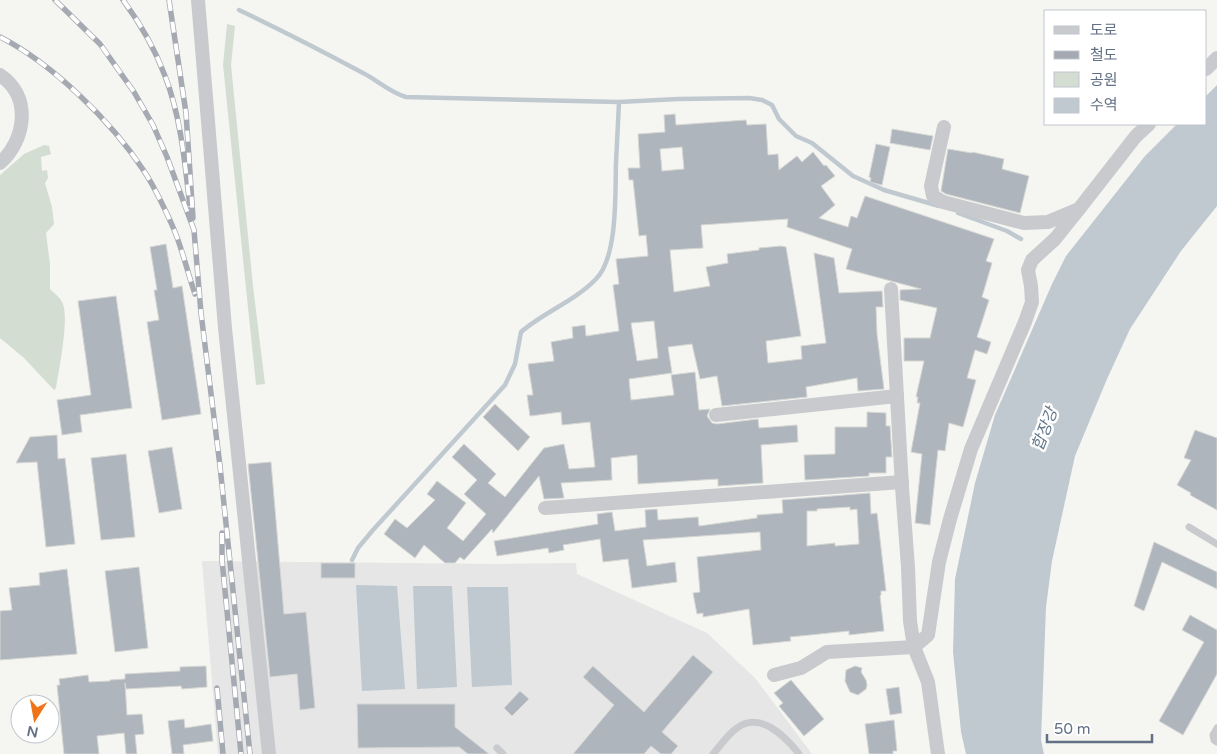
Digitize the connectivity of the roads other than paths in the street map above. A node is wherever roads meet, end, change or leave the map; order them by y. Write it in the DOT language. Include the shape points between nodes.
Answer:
graph roads {
  1 [pos="198,0"];
  2 [pos="1217,58"];
  3 [pos="1207,68"];
  4 [pos="0,75"];
  5 [pos="1148,125"];
  6 [pos="944,127"];
  7 [pos="0,163"];
  8 [pos="1079,209"];
  9 [pos="891,289"];
  10 [pos="897,396"];
  11 [pos="716,416"];
  12 [pos="902,482"];
  13 [pos="545,508"];
  14 [pos="1188,527"];
  15 [pos="1217,544"];
  16 [pos="914,647"];
  17 [pos="774,675"];
  18 [pos="1217,728"];
  19 [pos="1217,742"];
  20 [pos="496,748"];
  21 [pos="269,754"];
  22 [pos="504,754"];
  23 [pos="713,754"];
  24 [pos="799,754"];
  25 [pos="938,754"];
  1 -- 21 [label="street" via="224,328"];
  2 -- 3 [label="street"];
  4 -- 7 [label="street" via="18,94 22,110 18,137"];
  5 -- 8 [label="street"];
  6 -- 8 [label="street" via="931,186 933,196 980,213 1024,223 1048,222"];
  8 -- 16 [label="street" via="1055,239 1032,260 1028,270 1032,302 971,449 939,562 928,635"];
  9 -- 10 [label="street"];
  10 -- 11 [label="street"];
  10 -- 12 [label="street"];
  12 -- 13 [label="street"];
  12 -- 16 [label="street"];
  14 -- 15 [label="lane"];
  16 -- 17 [label="street" via="827,652 801,668"];
  16 -- 25 [label="street" via="928,682"];
  18 -- 19 [label="lane" via="1213,735"];
  20 -- 22 [label="lane"];
  23 -- 24 [label="lane" via="736,729 745,723 757,722 779,733"];
}
